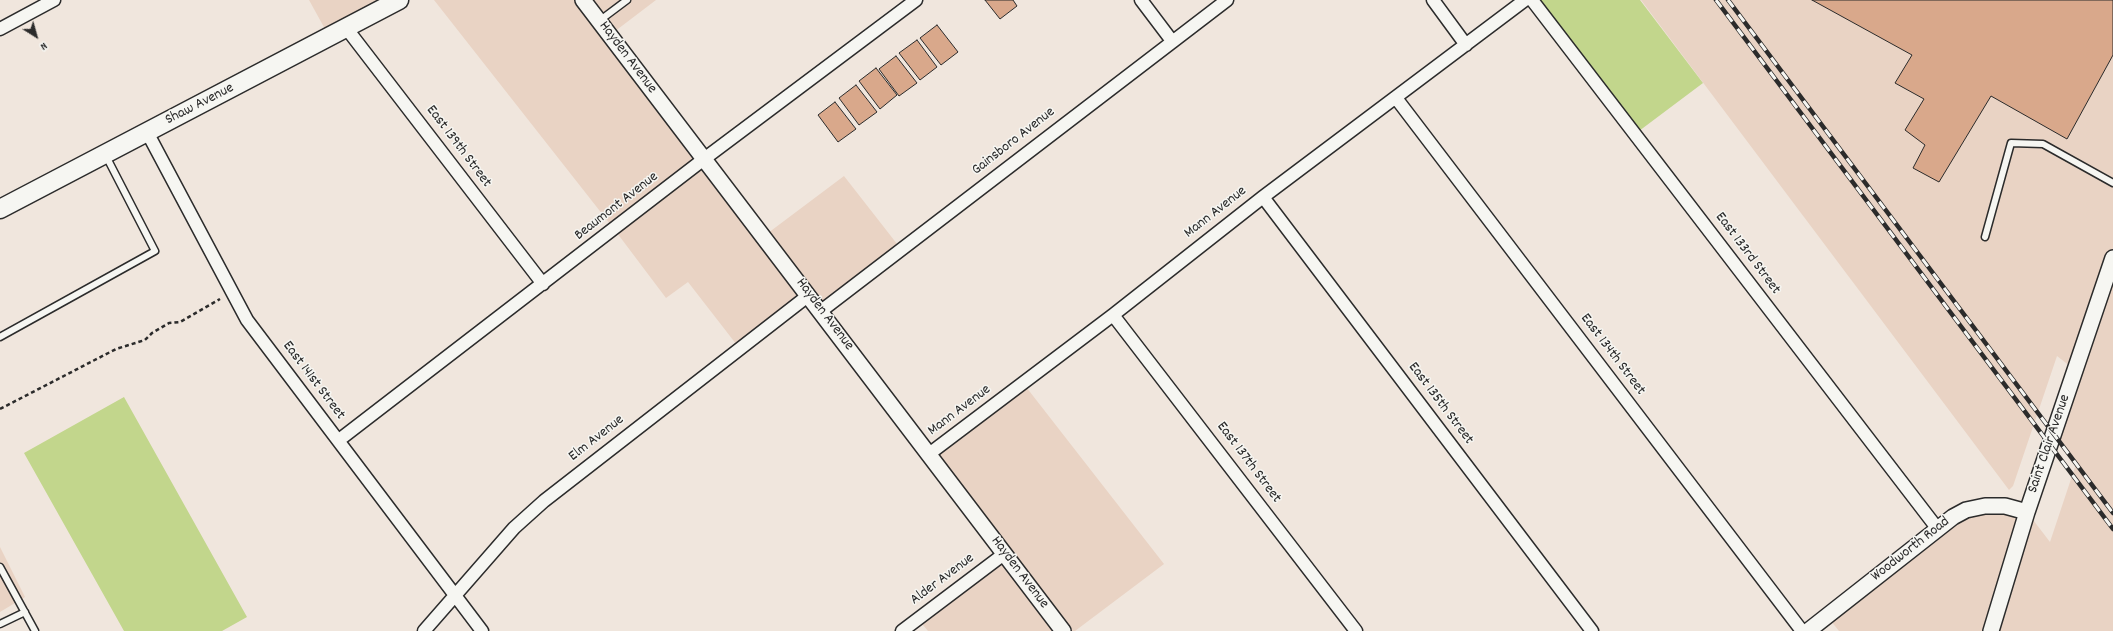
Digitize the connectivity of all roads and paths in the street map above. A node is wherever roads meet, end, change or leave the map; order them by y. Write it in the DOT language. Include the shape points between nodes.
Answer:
graph roads {
  1 [pos="54,0"];
  2 [pos="399,0"];
  3 [pos="583,0"];
  4 [pos="916,0"];
  5 [pos="1141,0"];
  6 [pos="1227,0"];
  7 [pos="1433,0"];
  8 [pos="1526,0"];
  9 [pos="1532,0"];
  10 [pos="624,1"];
  11 [pos="599,21"];
  12 [pos="0,29"];
  13 [pos="347,29"];
  14 [pos="1172,41"];
  15 [pos="1466,45"];
  16 [pos="1396,98"];
  17 [pos="147,132"];
  18 [pos="105,154"];
  19 [pos="704,159"];
  20 [pos="2113,182"];
  21 [pos="1263,197"];
  22 [pos="0,209"];
  23 [pos="1985,238"];
  24 [pos="2113,258"];
  25 [pos="543,284"];
  26 [pos="809,295"];
  27 [pos="221,299"];
  28 [pos="821,311"];
  29 [pos="1113,315"];
  30 [pos="0,337"];
  31 [pos="0,409"];
  32 [pos="339,440"];
  33 [pos="928,454"];
  34 [pos="2027,512"];
  35 [pos="1937,528"];
  36 [pos="1004,554"];
  37 [pos="0,567"];
  38 [pos="455,596"];
  39 [pos="25,612"];
  40 [pos="0,624"];
  41 [pos="35,631"];
  42 [pos="424,631"];
  43 [pos="482,631"];
  44 [pos="902,631"];
  45 [pos="1063,631"];
  46 [pos="1356,631"];
  47 [pos="1592,631"];
  48 [pos="1802,631"];
  49 [pos="1808,631"];
  50 [pos="1990,631"];
  1 -- 12 [label="street"];
  2 -- 13 [label="main road, Shaw Avenue"];
  3 -- 11 [label="street, Hayden Avenue"];
  4 -- 19 [label="street, Beaumont Avenue"];
  5 -- 14 [label="street"];
  6 -- 14 [label="street, Gainsboro Avenue"];
  7 -- 15 [label="street"];
  8 -- 15 [label="street, Mann Avenue"];
  9 -- 35 [label="street, East 133rd Street"];
  10 -- 11 [label="lane"];
  11 -- 19 [label="street, Hayden Avenue"];
  13 -- 17 [label="main road, Shaw Avenue"];
  13 -- 25 [label="street, East 139th Street"];
  14 -- 28 [label="street, Gainsboro Avenue"];
  15 -- 16 [label="street, Mann Avenue"];
  16 -- 21 [label="street, Mann Avenue"];
  16 -- 48 [label="street, East 134th Street"];
  17 -- 18 [label="main road, Shaw Avenue"];
  17 -- 32 [label="street, East 141st Street" via="247,320"];
  18 -- 22 [label="main road, Shaw Avenue"];
  18 -- 30 [label="lane" via="155,251"];
  19 -- 25 [label="street, Beaumont Avenue"];
  19 -- 26 [label="street, Hayden Avenue"];
  20 -- 23 [label="lane" via="2042,144 2011,143"];
  21 -- 29 [label="street, Mann Avenue"];
  21 -- 47 [label="street, East 135th Street"];
  24 -- 34 [label="street, Saint Clair Avenue"];
  25 -- 32 [label="street, Beaumont Avenue"];
  26 -- 28 [label="street, Hayden Avenue"];
  26 -- 38 [label="street, Elm Avenue" via="544,501 514,528"];
  27 -- 31 [label="path" via="180,322 169,324 152,333 145,340 116,349"];
  28 -- 33 [label="street, Hayden Avenue"];
  29 -- 33 [label="street, Mann Avenue"];
  29 -- 46 [label="street, East 137th Street"];
  32 -- 38 [label="street, East 141st Street"];
  33 -- 36 [label="street, Hayden Avenue"];
  34 -- 35 [label="street, Woodworth Road" via="2005,506 1985,506 1966,510"];
  34 -- 50 [label="street, Saint Clair Avenue"];
  35 -- 49 [label="street, Woodworth Road"];
  36 -- 44 [label="street, Alder Avenue"];
  36 -- 45 [label="street, Hayden Avenue"];
  37 -- 39 [label="lane"];
  38 -- 42 [label="street, Elm Avenue"];
  38 -- 43 [label="street, East 141st Street"];
  39 -- 40 [label="lane"];
  39 -- 41 [label="lane"];
}
